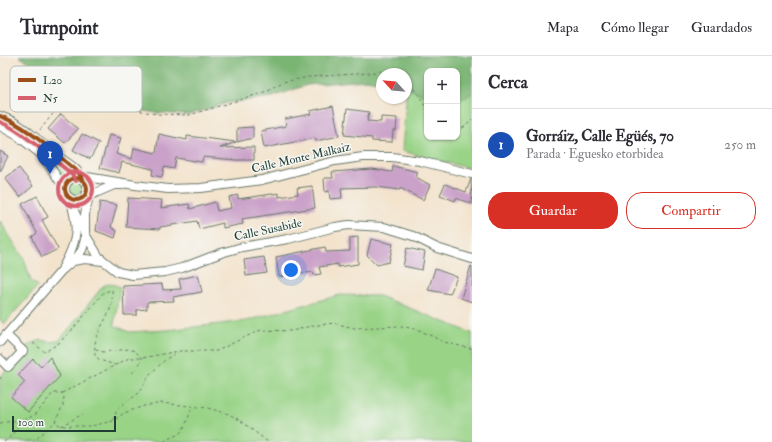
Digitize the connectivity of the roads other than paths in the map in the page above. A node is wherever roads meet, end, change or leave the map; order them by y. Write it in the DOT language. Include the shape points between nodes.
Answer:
graph roads {
  1 [pos="0,116"];
  2 [pos="0,126"];
  3 [pos="472,174"];
  4 [pos="82,180"];
  5 [pos="135,185"];
  6 [pos="65,189"];
  7 [pos="89,196"];
  8 [pos="70,198"];
  9 [pos="79,199"];
  10 [pos="74,211"];
  11 [pos="85,234"];
  12 [pos="472,259"];
  13 [pos="73,261"];
  14 [pos="103,261"];
  15 [pos="61,271"];
  16 [pos="6,335"];
  17 [pos="0,342"];
  18 [pos="0,359"];
  1 -- 4 [label="street" via="11,120 34,136 76,170"];
  2 -- 6 [label="street" via="42,155"];
  3 -- 5 [label="street, Calle Monte Malkaiz" via="420,161 392,157 363,157 335,161 262,180 201,188 168,189"];
  4 -- 5 [label="street, Calle Monte Malkaiz"];
  4 -- 6 [label="street" via="68,181"];
  4 -- 7 [label="street"];
  4 -- 9 [label="street" via="86,192"];
  5 -- 7 [label="street, Calle Monte Malkaiz" via="114,185"];
  6 -- 8 [label="street"];
  7 -- 9 [label="street, Calle Monte Malkaiz"];
  7 -- 11 [label="street" via="85,214"];
  8 -- 9 [label="street"];
  8 -- 10 [label="street"];
  10 -- 11 [label="street, Calle Susabide"];
  10 -- 15 [label="street" via="74,244"];
  11 -- 13 [label="street" via="82,250"];
  11 -- 14 [label="street, Calle Susabide"];
  12 -- 14 [label="street, Calle Susabide" via="384,227 349,225 242,247 165,272 125,274"];
  13 -- 14 [label="street"];
  13 -- 15 [label="street"];
  15 -- 16 [label="street"];
  16 -- 17 [label="street"];
  16 -- 18 [label="street" via="23,351 8,367"];
}
